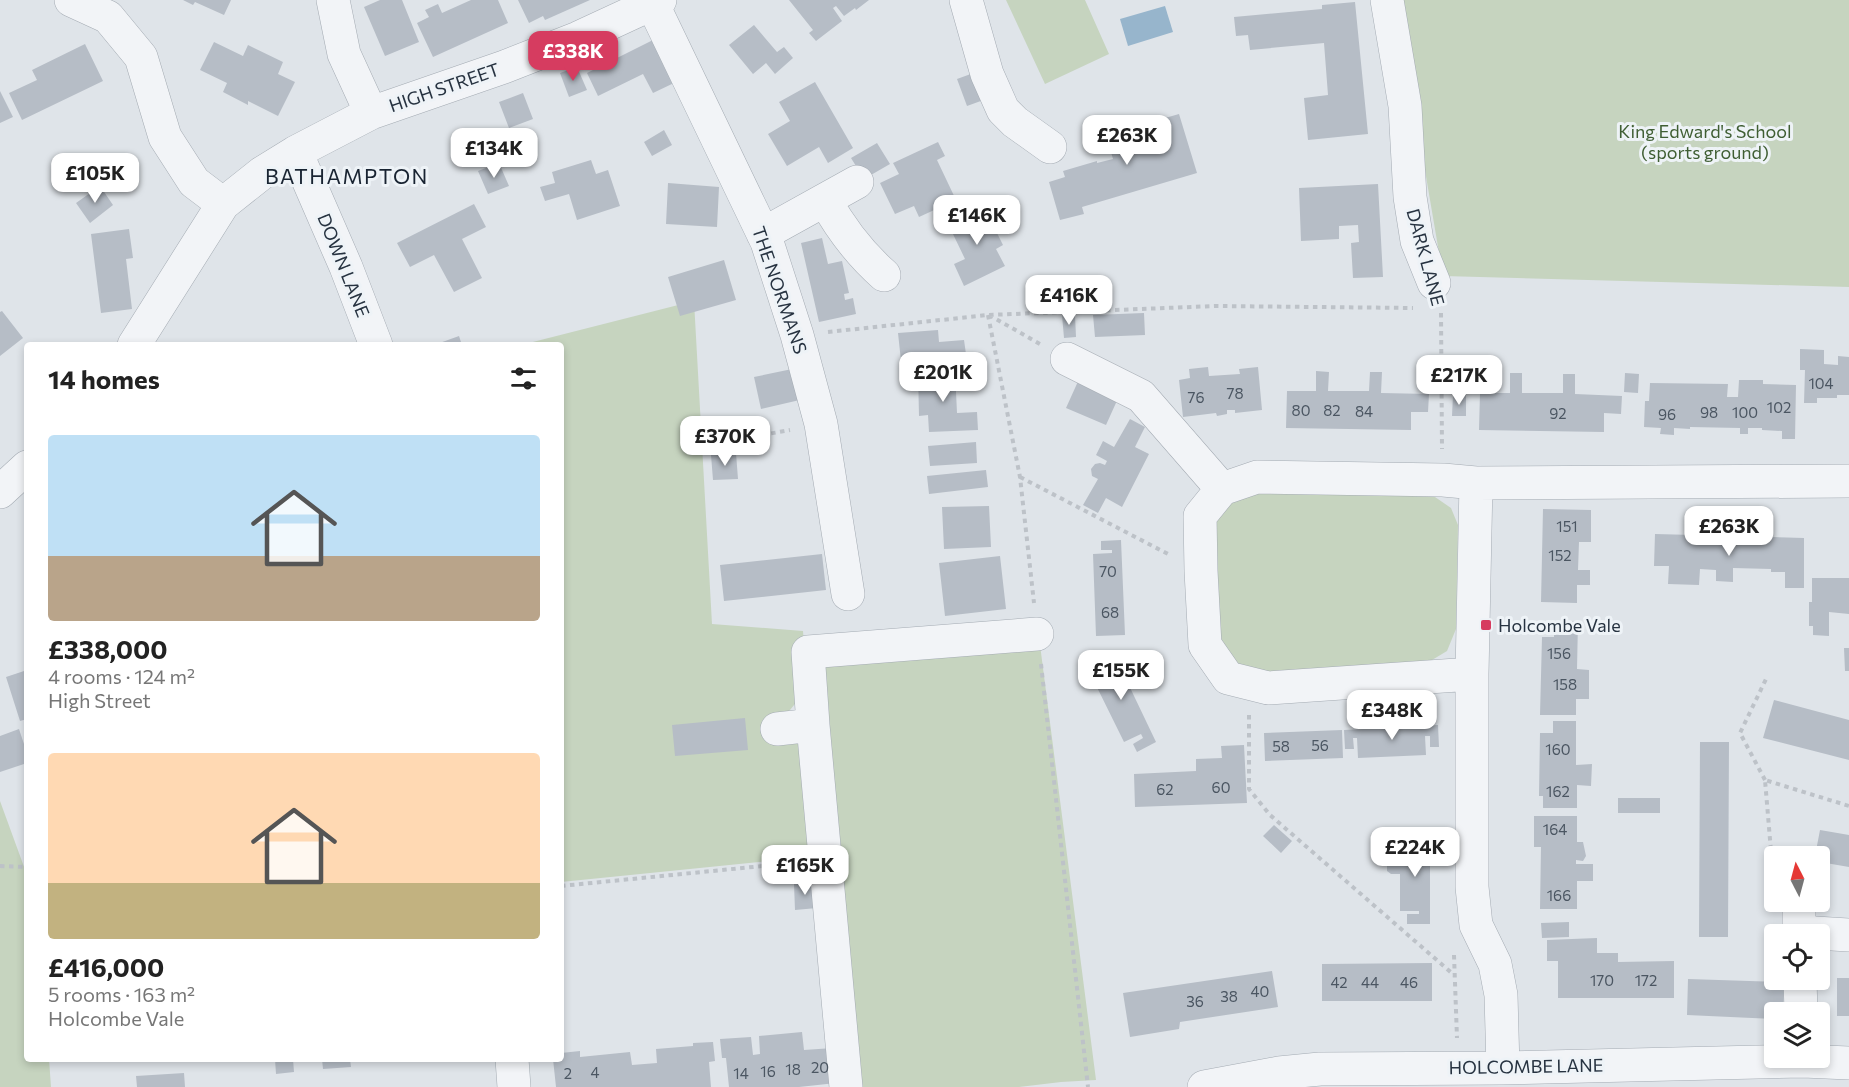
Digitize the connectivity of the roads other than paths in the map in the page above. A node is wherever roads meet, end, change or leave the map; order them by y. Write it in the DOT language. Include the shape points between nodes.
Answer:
graph roads {
  1 [pos="70,0"];
  2 [pos="333,0"];
  3 [pos="966,0"];
  4 [pos="1387,0"];
  5 [pos="657,2"];
  6 [pos="371,113"];
  7 [pos="1050,147"];
  8 [pos="296,152"];
  9 [pos="857,182"];
  10 [pos="825,200"];
  11 [pos="223,204"];
  12 [pos="763,234"];
  13 [pos="885,275"];
  14 [pos="1425,295"];
  15 [pos="136,342"];
  16 [pos="375,342"];
  17 [pos="1067,359"];
  18 [pos="24,470"];
  19 [pos="1849,482"];
  20 [pos="1476,483"];
  21 [pos="1222,489"];
  22 [pos="0,492"];
  23 [pos="848,594"];
  24 [pos="1037,634"];
  25 [pos="1472,674"];
  26 [pos="813,725"];
  27 [pos="777,729"];
  28 [pos="1799,923"];
  29 [pos="1849,935"];
  30 [pos="1830,1061"];
  31 [pos="512,1062"];
  32 [pos="1764,1062"];
  33 [pos="1849,1063"];
  34 [pos="1503,1068"];
  35 [pos="1557,1076"];
  36 [pos="514,1087"];
  37 [pos="846,1087"];
  38 [pos="1204,1087"];
  1 -- 11 [label="street" via="108,17 141,57 165,137 194,182"];
  2 -- 6 [label="street" via="344,54"];
  3 -- 7 [label="street" via="987,74 1003,110"];
  4 -- 14 [label="street, DARK LANE" via="1405,106 1410,197"];
  5 -- 6 [label="street, HIGH STREET" via="504,67"];
  5 -- 12 [label="street, THE NORMANS"];
  6 -- 8 [label="street, HIGH STREET"];
  8 -- 11 [label="street, HIGH STREET"];
  8 -- 16 [label="street, DOWN LANE"];
  9 -- 10 [label="street"];
  10 -- 12 [label="street"];
  10 -- 13 [label="street" via="851,241"];
  11 -- 15 [label="street, HIGH STREET"];
  12 -- 23 [label="street, THE NORMANS" via="821,424"];
  17 -- 21 [label="street" via="1141,396"];
  18 -- 22 [label="street"];
  19 -- 20 [label="street"];
  20 -- 21 [label="street" via="1257,477"];
  20 -- 25 [label="street"];
  21 -- 25 [label="street" via="1200,516 1201,572 1205,645 1228,678 1268,688"];
  24 -- 26 [label="street" via="808,652"];
  25 -- 34 [label="street" via="1473,887 1476,925 1495,964 1501,995"];
  26 -- 27 [label="street"];
  26 -- 37 [label="street"];
  28 -- 29 [label="street"];
  30 -- 33 [label="street, HOLCOMBE LANE"];
  31 -- 36 [label="street"];
  32 -- 35 [label="street, HOLCOMBE LANE"];
  34 -- 35 [label="street, HOLCOMBE LANE"];
  34 -- 38 [label="street, HOLCOMBE LANE" via="1320,1069"];
}
